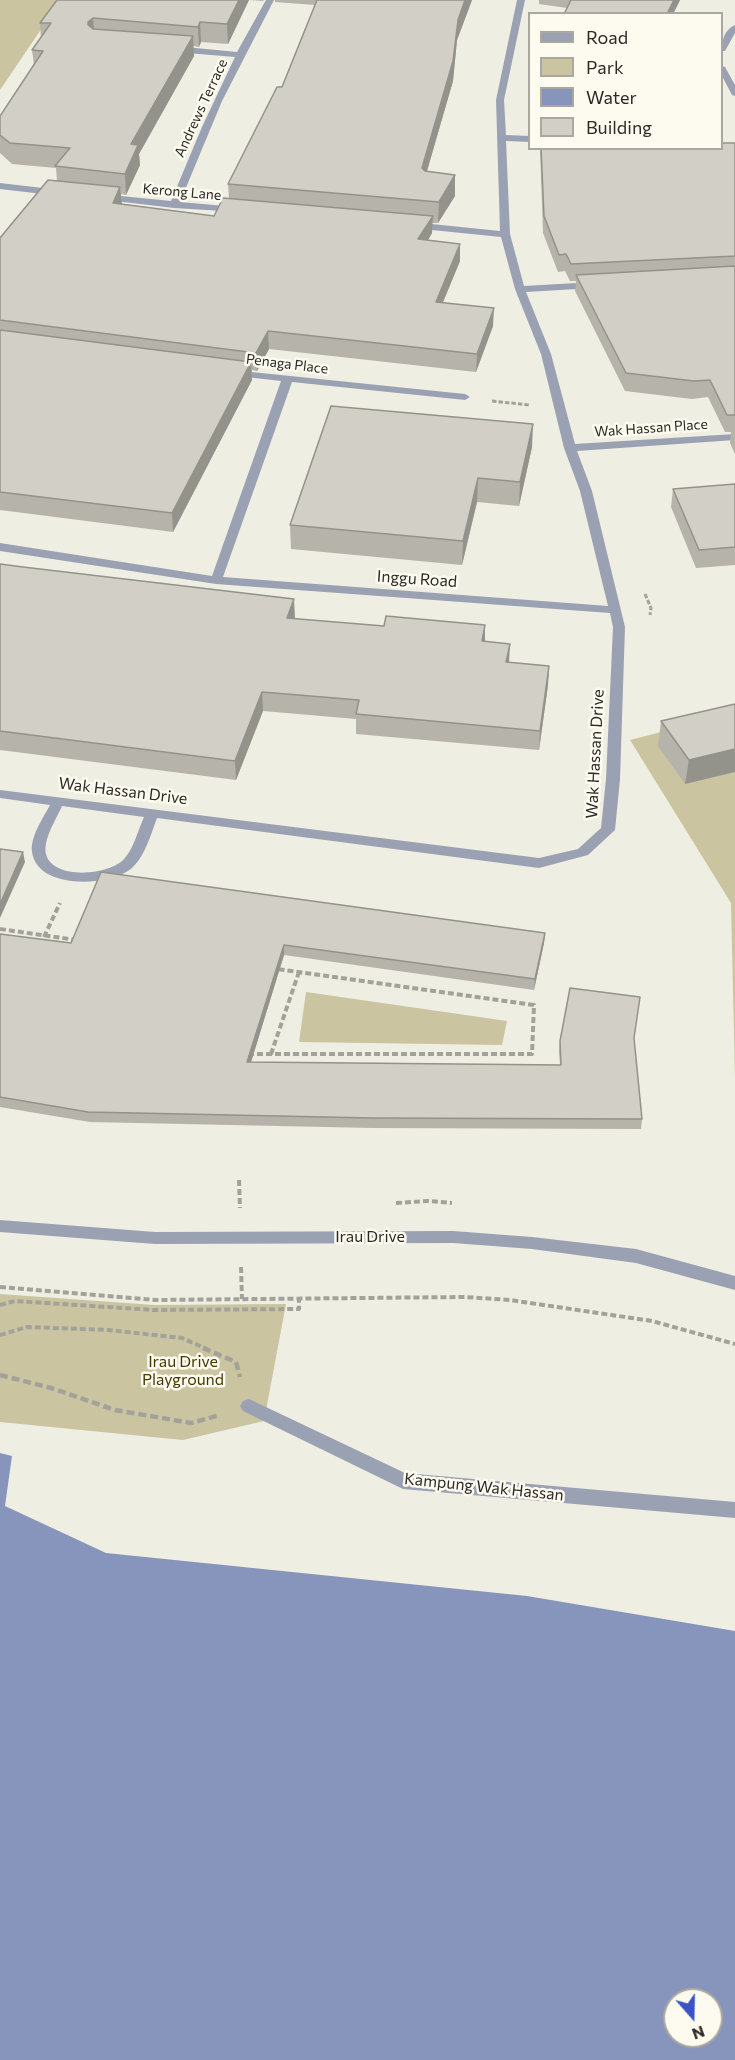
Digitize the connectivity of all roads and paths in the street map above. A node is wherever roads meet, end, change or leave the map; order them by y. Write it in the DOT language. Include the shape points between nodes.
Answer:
graph roads {
  1 [pos="270,0"];
  2 [pos="521,0"];
  3 [pos="515,21"];
  4 [pos="528,22"];
  5 [pos="735,28"];
  6 [pos="723,47"];
  7 [pos="162,48"];
  8 [pos="240,55"];
  9 [pos="723,71"];
  10 [pos="735,93"];
  11 [pos="503,138"];
  12 [pos="528,139"];
  13 [pos="1,188"];
  14 [pos="71,194"];
  15 [pos="94,196"];
  16 [pos="174,205"];
  17 [pos="244,211"];
  18 [pos="407,225"];
  19 [pos="505,234"];
  20 [pos="610,284"];
  21 [pos="520,289"];
  22 [pos="218,371"];
  23 [pos="287,380"];
  24 [pos="465,397"];
  25 [pos="532,405"];
  26 [pos="735,437"];
  27 [pos="570,448"];
  28 [pos="0,547"];
  29 [pos="216,580"];
  30 [pos="615,610"];
  31 [pos="0,794"];
  32 [pos="58,801"];
  33 [pos="152,813"];
  34 [pos="72,876"];
  35 [pos="0,929"];
  36 [pos="44,936"];
  37 [pos="79,941"];
  38 [pos="39,946"];
  39 [pos="276,969"];
  40 [pos="299,972"];
  41 [pos="237,1054"];
  42 [pos="271,1054"];
  43 [pos="0,1226"];
  44 [pos="735,1283"];
  45 [pos="0,1287"];
  46 [pos="299,1298"];
  47 [pos="0,1305"];
  48 [pos="0,1335"];
  49 [pos="735,1344"];
  50 [pos="0,1375"];
  51 [pos="249,1406"];
  52 [pos="735,1510"];
  1 -- 8 [label="street, Andrews Terrace"];
  2 -- 3 [label="street, Wak Hassan Drive"];
  3 -- 4 [label="street"];
  3 -- 11 [label="street, Wak Hassan Drive" via="500,100"];
  5 -- 6 [label="street"];
  7 -- 8 [label="street, Andrews Terrace"];
  8 -- 16 [label="street, Andrews Terrace"];
  9 -- 10 [label="street"];
  11 -- 12 [label="street"];
  11 -- 19 [label="street, Wak Hassan Drive"];
  13 -- 14 [label="street"];
  15 -- 16 [label="street, Kerong Lane"];
  16 -- 17 [label="street, Kerong Lane"];
  18 -- 19 [label="street"];
  19 -- 21 [label="street, Wak Hassan Drive"];
  20 -- 21 [label="street"];
  21 -- 27 [label="street, Wak Hassan Drive" via="546,354"];
  22 -- 23 [label="street, Penaga Place"];
  23 -- 24 [label="street, Penaga Place"];
  23 -- 29 [label="street"];
  24 -- 25 [label="path"];
  26 -- 27 [label="street, Wak Hassan Place"];
  27 -- 30 [label="street, Wak Hassan Drive" via="586,490"];
  28 -- 29 [label="street, Inggu Road"];
  29 -- 30 [label="street, Inggu Road"];
  30 -- 33 [label="street, Wak Hassan Drive" via="619,627 608,830 583,852 539,863"];
  31 -- 32 [label="street, Wak Hassan Drive"];
  32 -- 33 [label="street, Wak Hassan Drive"];
  32 -- 34 [label="street" via="40,842 39,855 47,868"];
  33 -- 34 [label="street" via="129,863 102,877"];
  34 -- 36 [label="path"];
  35 -- 36 [label="path"];
  36 -- 37 [label="path"];
  36 -- 38 [label="path"];
  39 -- 40 [label="path"];
  40 -- 42 [label="path"];
  40 -- 42 [label="path" via="534,1005 532,1054"];
  41 -- 42 [label="path"];
  43 -- 44 [label="street, Irau Drive" via="154,1238 453,1237 532,1243 636,1256"];
  45 -- 46 [label="path" via="155,1300"];
  46 -- 47 [label="path" via="299,1310 154,1310 15,1301"];
  46 -- 49 [label="path" via="510,1300 652,1321"];
  48 -- 51 [label="path" via="27,1328 108,1330 182,1338 236,1362"];
  50 -- 51 [label="path" via="115,1410 191,1423"];
  51 -- 52 [label="street, Kampung Wak Hassan" via="403,1481"];
}
